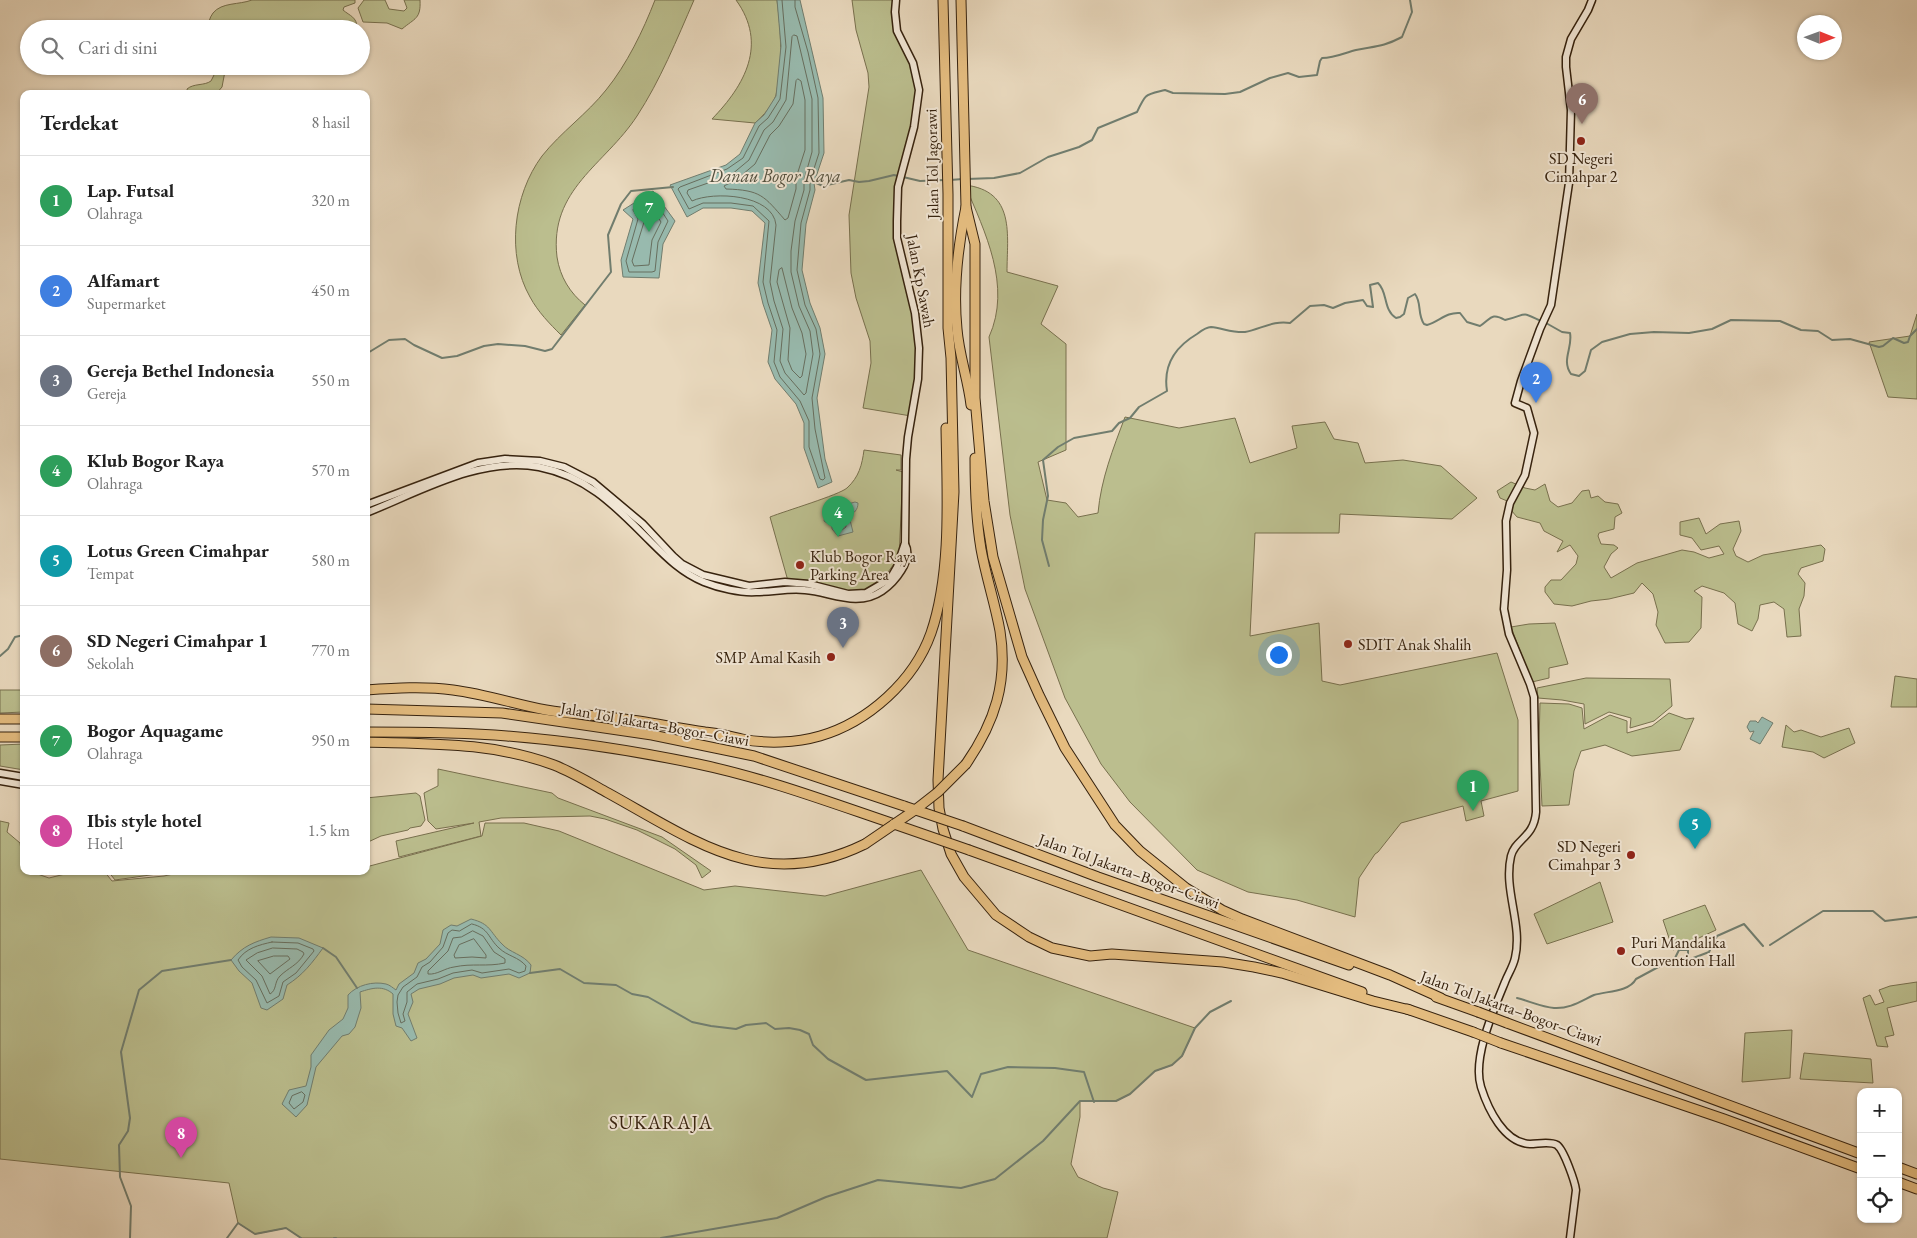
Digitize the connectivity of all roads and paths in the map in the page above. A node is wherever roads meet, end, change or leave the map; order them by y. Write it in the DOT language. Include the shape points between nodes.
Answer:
graph roads {
  1 [pos="896,0"];
  2 [pos="943,0"];
  3 [pos="961,0"];
  4 [pos="1592,0"];
  5 [pos="966,207"];
  6 [pos="948,328"];
  7 [pos="370,504"];
  8 [pos="370,511"];
  9 [pos="904,543"];
  10 [pos="370,690"];
  11 [pos="370,709"];
  12 [pos="20,719"];
  13 [pos="0,720"];
  14 [pos="370,732"];
  15 [pos="0,737"];
  16 [pos="20,737"];
  17 [pos="370,742"];
  18 [pos="0,773"];
  19 [pos="20,776"];
  20 [pos="0,781"];
  21 [pos="20,784"];
  22 [pos="1441,998"];
  23 [pos="1410,1010"];
  24 [pos="1857,1153"];
  25 [pos="1857,1168"];
  26 [pos="1902,1168"];
  27 [pos="1917,1174"];
  28 [pos="1902,1183"];
  29 [pos="1917,1189"];
  30 [pos="1570,1238"];
  1 -- 9 [label="street, Jalan Kp Sawah" via="897,31 913,62 919,90 917,112 899,185 897,239 915,313 919,348 918,379 906,459"];
  2 -- 6 [label="highway, Jalan Tol Jagorawi"];
  3 -- 5 [label="highway, Jalan Tol Jagorawi"];
  4 -- 30 [label="street" via="1571,39 1566,57 1571,110 1569,183 1551,305 1515,403 1527,408 1534,432 1525,475 1510,503 1506,521 1504,609 1509,634 1534,697 1536,812 1532,830 1514,848 1511,856 1509,879 1517,950 1483,1044 1478,1067 1479,1079 1496,1119 1506,1131 1524,1143 1555,1144 1560,1149 1576,1190"];
  5 -- 17 [label="highway, bridge" via="957,263 957,328 973,426 978,529 1000,631 1002,670 999,696 984,736 966,764 938,792 846,854 797,865 750,862 709,848 573,774 532,758 478,746"];
  5 -- 22 [label="highway" via="975,244 975,398 990,543 1022,657 1077,767 1106,813 1128,839 1186,888 1242,919 1390,975"];
  6 -- 10 [label="highway" via="944,567 935,618 924,651 912,669 876,707 857,720 819,736 767,742 546,710 453,690"];
  6 -- 23 [label="highway" via="954,492 938,780 943,829 951,854 964,877 996,915 1029,938 1052,948 1090,956 1112,954 1254,967"];
  7 -- 9 [label="street" via="478,463 519,458 564,467 593,482 620,503 682,564 703,575 729,582 749,586 785,582 848,594 866,593 890,579"];
  8 -- 9 [label="street" via="479,469 538,467 572,477 593,489 669,560 685,573 707,583 755,592 805,590 846,599 872,597 890,585 902,569 907,551"];
  11 -- 22 [label="highway, Jalan Tol Jakarta–Bogor–Ciawi, bridge" via="502,713 652,735 754,756 963,826"];
  12 -- 13 [label="highway"];
  14 -- 23 [label="highway, Jalan Tol Jakarta–Bogor–Ciawi, bridge" via="504,736 584,743 699,764 773,783 969,850"];
  15 -- 16 [label="highway"];
  18 -- 19 [label="street"];
  20 -- 21 [label="street"];
  22 -- 24 [label="highway, Jalan Tol Jakarta–Bogor–Ciawi, bridge"];
  23 -- 25 [label="highway, Jalan Tol Jakarta–Bogor–Ciawi, bridge"];
  26 -- 27 [label="highway"];
  28 -- 29 [label="highway"];
}
